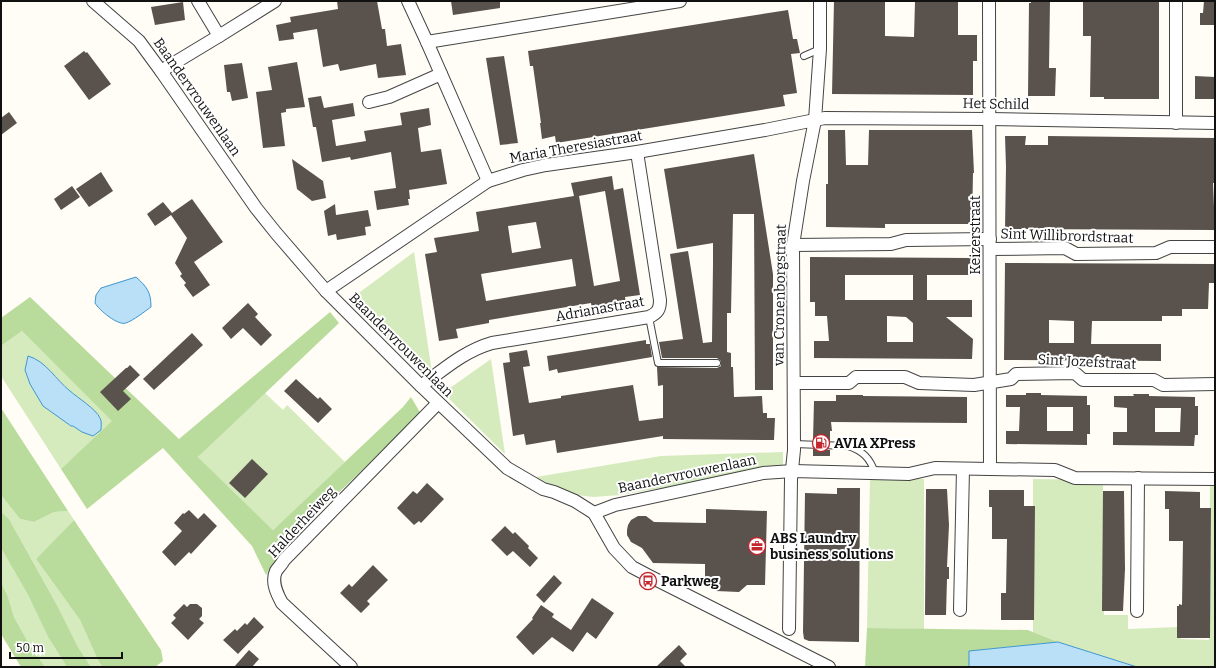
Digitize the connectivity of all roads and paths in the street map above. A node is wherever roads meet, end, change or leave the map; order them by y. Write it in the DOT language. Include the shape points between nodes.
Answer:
graph roads {
  1 [pos="93,1"];
  2 [pos="198,1"];
  3 [pos="275,1"];
  4 [pos="408,1"];
  5 [pos="680,1"];
  6 [pos="820,1"];
  7 [pos="989,1"];
  8 [pos="1176,1"];
  9 [pos="219,36"];
  10 [pos="427,42"];
  11 [pos="820,49"];
  12 [pos="804,56"];
  13 [pos="161,71"];
  14 [pos="441,74"];
  15 [pos="369,102"];
  16 [pos="990,119"];
  17 [pos="815,120"];
  18 [pos="1176,123"];
  19 [pos="1215,123"];
  20 [pos="637,152"];
  21 [pos="488,181"];
  22 [pos="990,244"];
  23 [pos="793,245"];
  24 [pos="1215,247"];
  25 [pos="326,291"];
  26 [pos="650,317"];
  27 [pos="717,363"];
  28 [pos="990,382"];
  29 [pos="794,383"];
  30 [pos="1215,384"];
  31 [pos="421,386"];
  32 [pos="438,403"];
  33 [pos="794,444"];
  34 [pos="963,469"];
  35 [pos="990,469"];
  36 [pos="793,471"];
  37 [pos="875,473"];
  38 [pos="1138,478"];
  39 [pos="1215,480"];
  40 [pos="594,513"];
  41 [pos="960,610"];
  42 [pos="1137,611"];
  43 [pos="788,629"];
  44 [pos="350,667"];
  45 [pos="829,667"];
  1 -- 13 [label="street, Baandervrouwenlaan" via="139,42"];
  2 -- 9 [label="street"];
  3 -- 9 [label="street"];
  4 -- 10 [label="street"];
  5 -- 10 [label="street"];
  6 -- 11 [label="street, van Cronenborgstraat"];
  7 -- 16 [label="street, Keizerstraat"];
  8 -- 18 [label="street"];
  9 -- 13 [label="street"];
  10 -- 14 [label="street"];
  11 -- 12 [label="lane"];
  11 -- 17 [label="street, van Cronenborgstraat"];
  13 -- 25 [label="street, Baandervrouwenlaan" via="256,208"];
  14 -- 15 [label="street" via="389,97"];
  14 -- 21 [label="street"];
  16 -- 17 [label="street, Het Schild"];
  16 -- 18 [label="street, Het Schild"];
  16 -- 22 [label="street, Keizerstraat"];
  17 -- 20 [label="street, Maria Theresiastraat"];
  17 -- 23 [label="street, van Cronenborgstraat"];
  18 -- 19 [label="street, Het Schild"];
  20 -- 21 [label="street, Maria Theresiastraat" via="546,165"];
  20 -- 26 [label="street, Adrianastraat" via="660,300 660,309"];
  21 -- 25 [label="street, Maria Theresiastraat"];
  22 -- 23 [label="street, Sint Willibrordstraat" via="906,240 891,244"];
  22 -- 24 [label="street, Sint Willibrordstraat" via="1065,248 1076,254 1156,253 1170,247"];
  22 -- 28 [label="street, Keizerstraat"];
  23 -- 29 [label="street, van Cronenborgstraat"];
  25 -- 31 [label="street, Baandervrouwenlaan"];
  26 -- 27 [label="lane" via="658,363"];
  26 -- 31 [label="street, Adrianastraat" via="481,346"];
  28 -- 29 [label="street, Sint Jozefstraat" via="974,385 919,384 905,377 856,377 849,383"];
  28 -- 30 [label="street, Sint Jozefstraat" via="1011,379 1016,374 1075,373 1083,380 1154,380 1163,384"];
  28 -- 35 [label="street, Keizerstraat"];
  29 -- 33 [label="street, van Cronenborgstraat"];
  31 -- 32 [label="street, Baandervrouwenlaan"];
  32 -- 40 [label="street, Baandervrouwenlaan" via="507,468"];
  32 -- 44 [label="street, Halderheiweg" via="284,560 276,572 275,586 282,603"];
  33 -- 36 [label="street, van Cronenborgstraat"];
  33 -- 37 [label="lane" via="848,446 871,462"];
  34 -- 35 [label="street, Baandervrouwenlaan"];
  34 -- 37 [label="street, Baandervrouwenlaan" via="934,468 909,474"];
  34 -- 41 [label="street"];
  35 -- 38 [label="street, Baandervrouwenlaan" via="1055,470 1075,478"];
  36 -- 37 [label="street, Baandervrouwenlaan"];
  36 -- 40 [label="street, Baandervrouwenlaan" via="763,472 615,504"];
  36 -- 43 [label="street"];
  38 -- 39 [label="street, Baandervrouwenlaan"];
  38 -- 42 [label="street"];
  40 -- 45 [label="street" via="614,548 632,567"];
}
